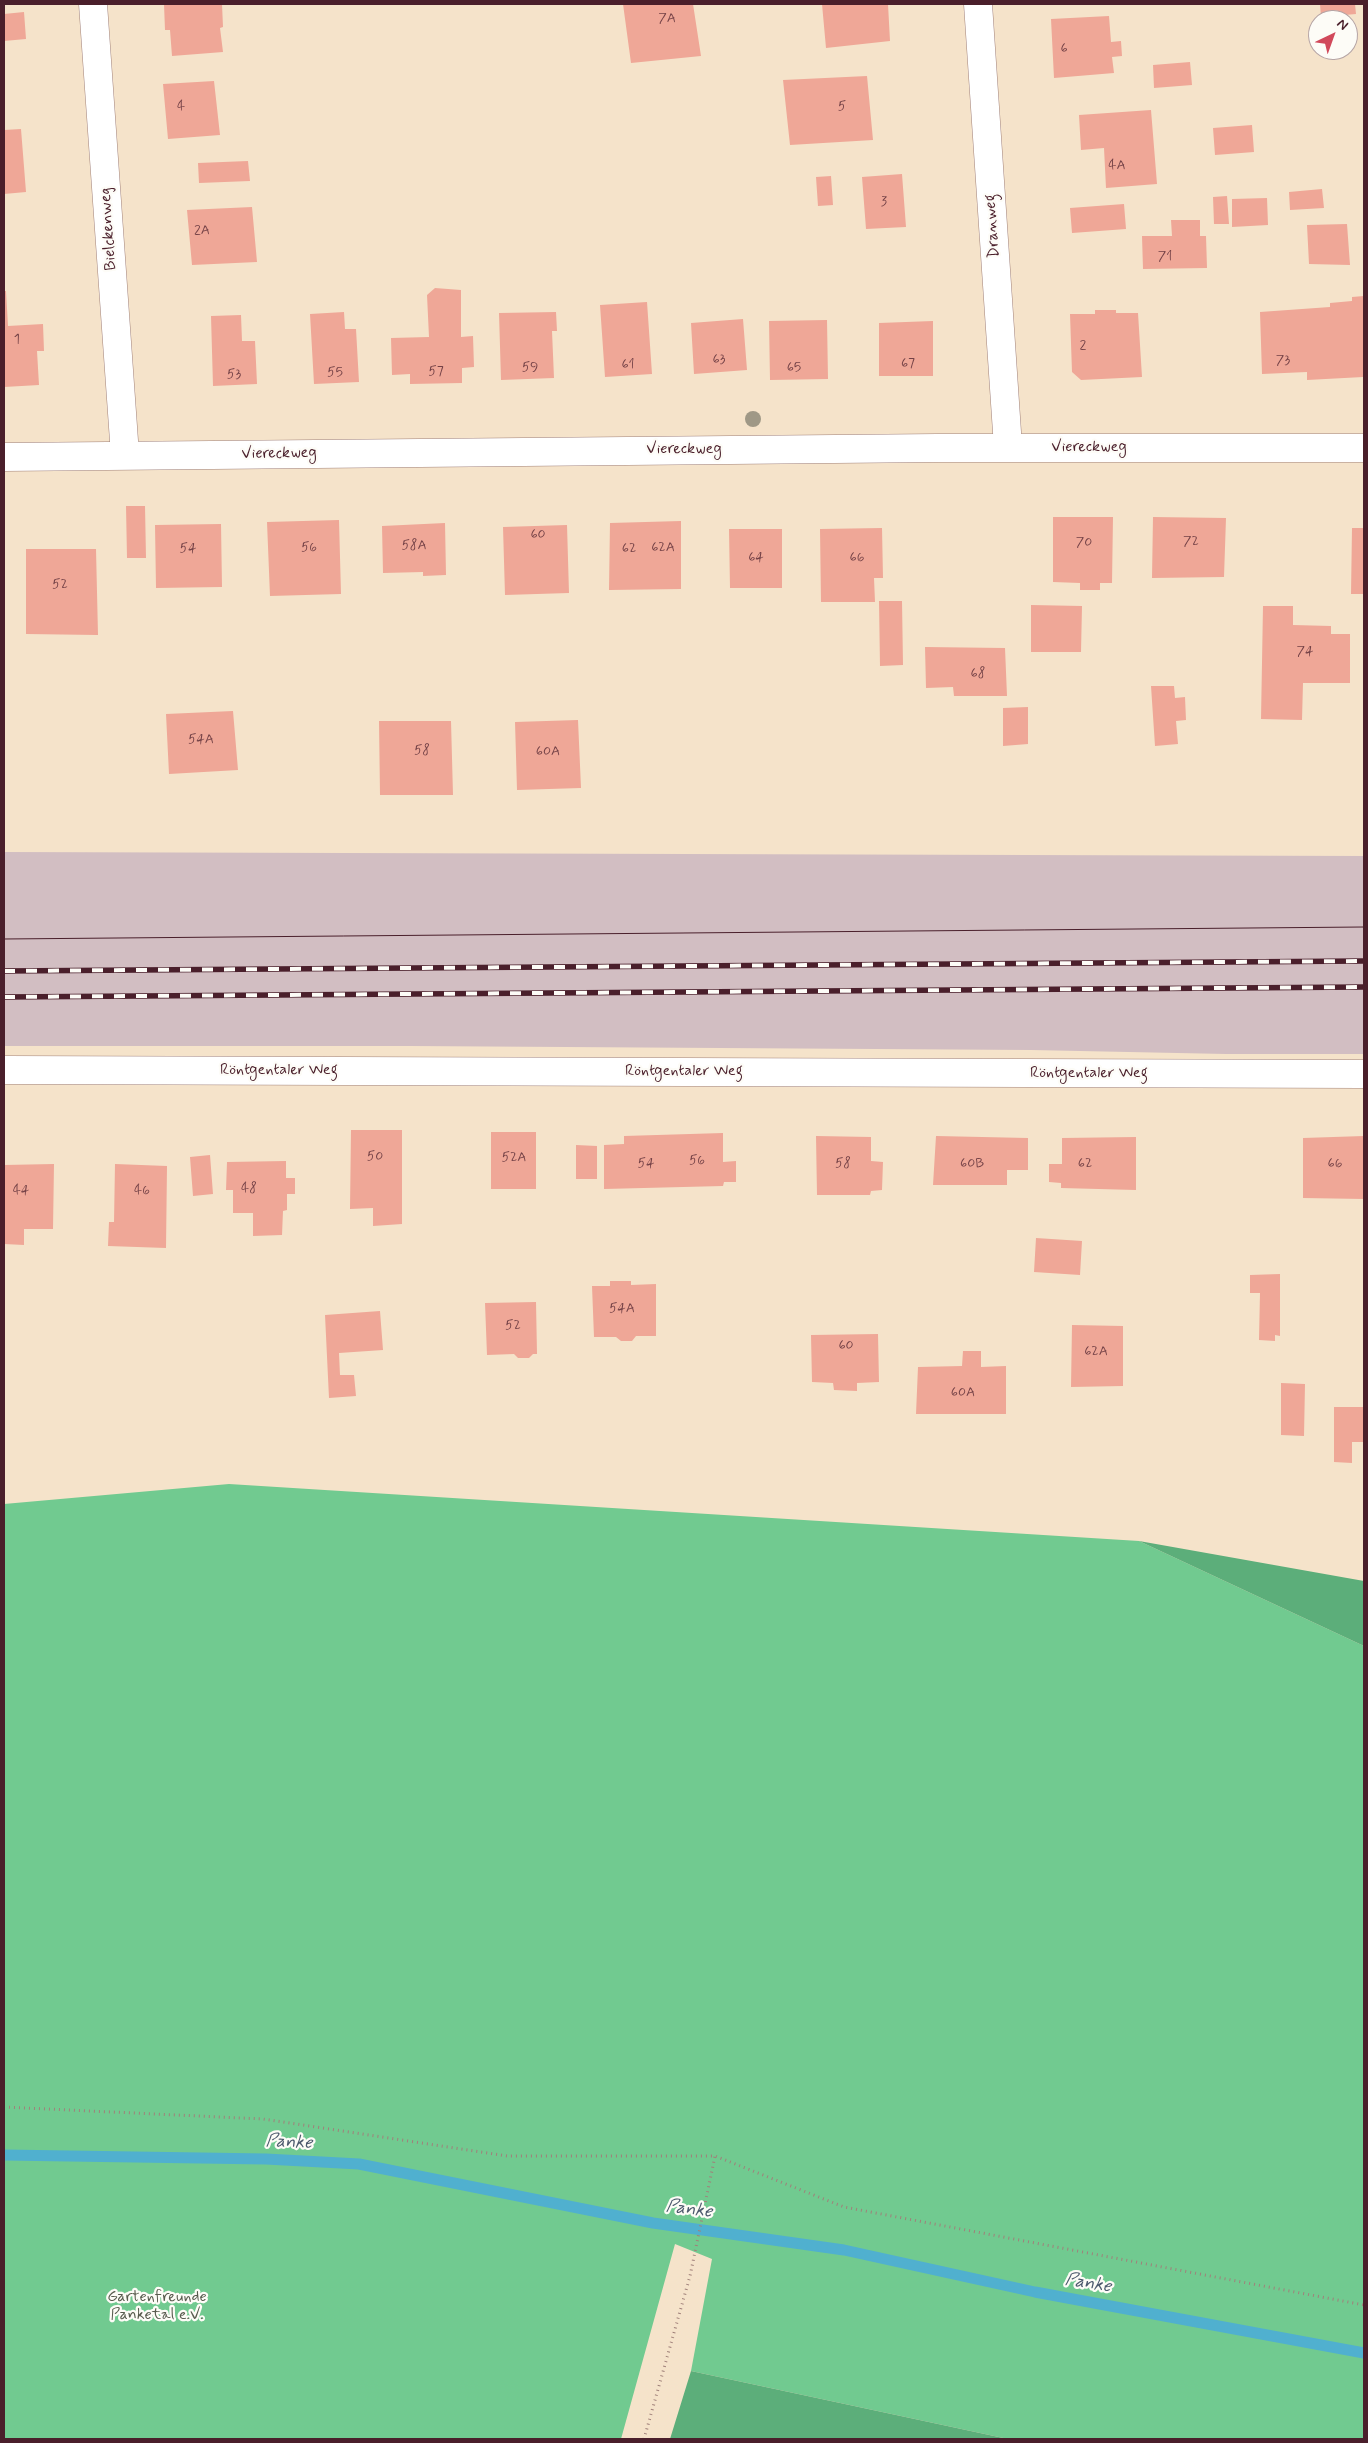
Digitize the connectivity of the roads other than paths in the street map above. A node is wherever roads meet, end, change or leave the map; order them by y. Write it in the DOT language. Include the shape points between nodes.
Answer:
graph roads {
  1 [pos="93,4"];
  2 [pos="978,4"];
  3 [pos="1008,448"];
  4 [pos="1364,448"];
  5 [pos="124,455"];
  6 [pos="4,457"];
  7 [pos="4,1070"];
  8 [pos="1364,1074"];
  1 -- 5 [label="street, Bielckenweg"];
  2 -- 3 [label="street, Dranweg"];
  3 -- 4 [label="street, Viereckweg"];
  3 -- 5 [label="street, Viereckweg"];
  5 -- 6 [label="street, Viereckweg"];
  7 -- 8 [label="street, Röntgentaler Weg"];
}
